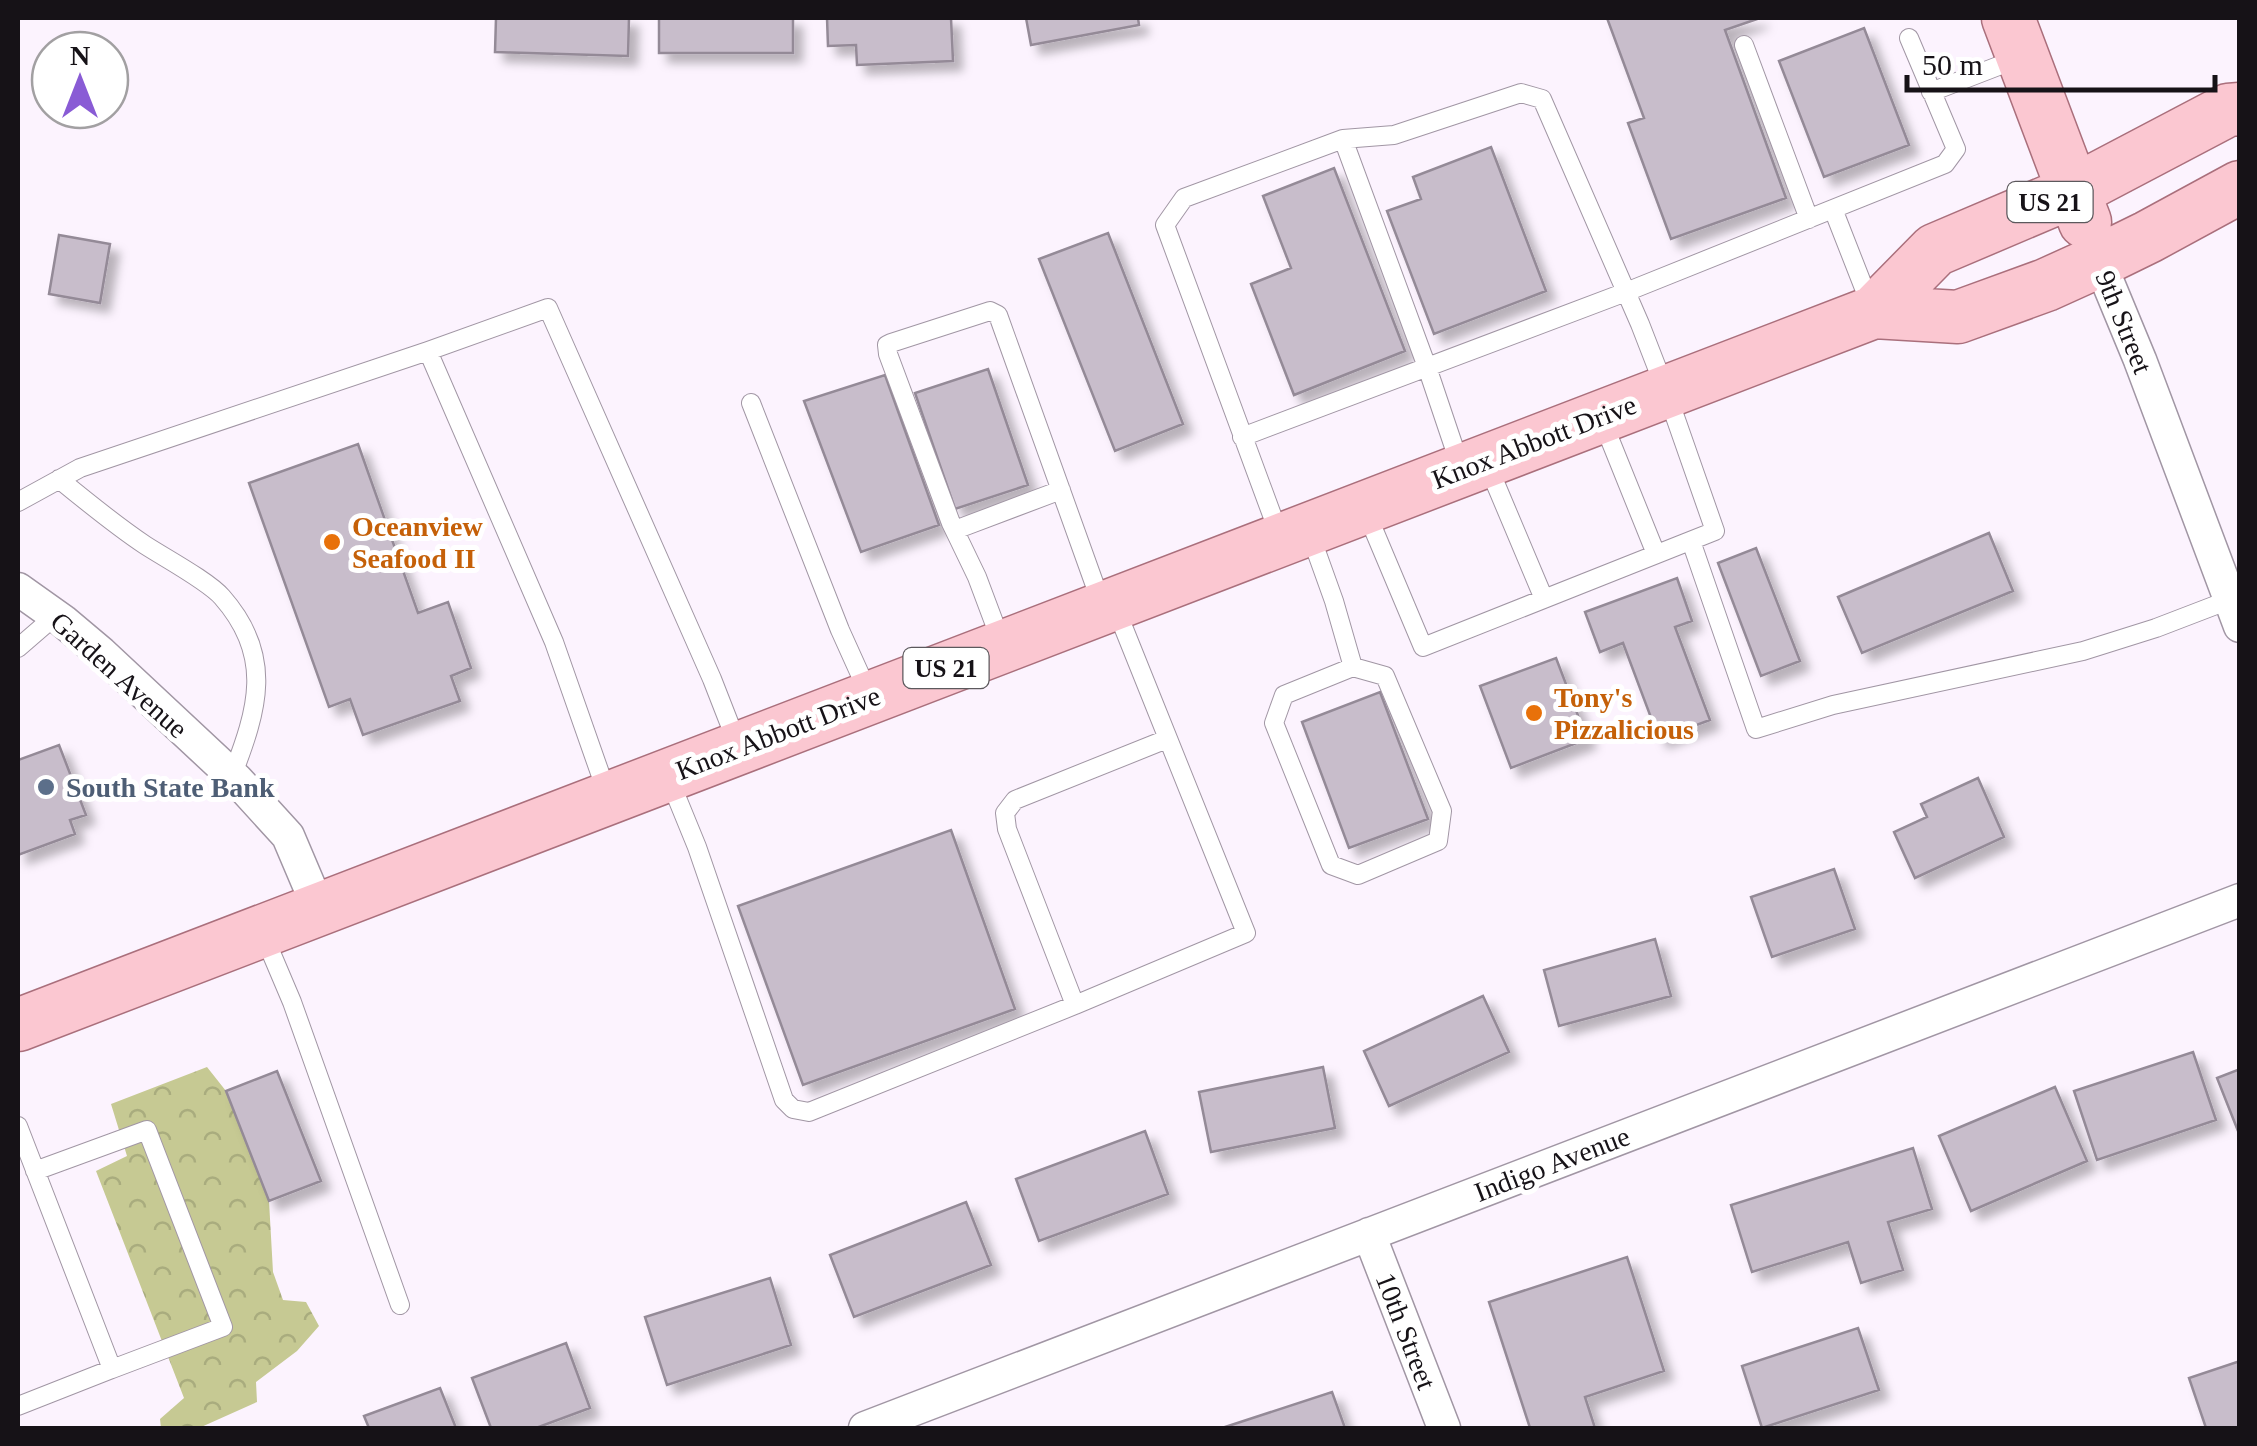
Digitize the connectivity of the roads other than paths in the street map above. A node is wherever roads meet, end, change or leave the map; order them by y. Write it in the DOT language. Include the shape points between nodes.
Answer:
graph roads {
  1 [pos="2016,37"];
  2 [pos="1909,38"];
  3 [pos="1744,46"];
  4 [pos="1931,92"];
  5 [pos="2240,109"];
  6 [pos="1343,139"];
  7 [pos="2240,187"];
  8 [pos="2074,191"];
  9 [pos="1833,209"];
  10 [pos="1809,219"];
  11 [pos="2099,261"];
  12 [pos="1626,292"];
  13 [pos="1874,312"];
  14 [pos="428,352"];
  15 [pos="1427,367"];
  16 [pos="1666,391"];
  17 [pos="751,403"];
  18 [pos="1601,416"];
  19 [pos="1242,437"];
  20 [pos="1474,465"];
  21 [pos="59,479"];
  22 [pos="1061,490"];
  23 [pos="18,502"];
  24 [pos="1364,507"];
  25 [pos="955,530"];
  26 [pos="1294,534"];
  27 [pos="1691,541"];
  28 [pos="1656,554"];
  29 [pos="18,589"];
  30 [pos="1544,600"];
  31 [pos="1108,606"];
  32 [pos="2234,613"];
  33 [pos="56,616"];
  34 [pos="1004,646"];
  35 [pos="18,648"];
  36 [pos="1353,667"];
  37 [pos="870,697"];
  38 [pos="1167,739"];
  39 [pos="740,748"];
  40 [pos="668,775"];
  41 [pos="232,776"];
  42 [pos="608,798"];
  43 [pos="2240,900"];
  44 [pos="319,909"];
  45 [pos="262,931"];
  46 [pos="1074,1005"];
  47 [pos="18,1025"];
  48 [pos="18,1126"];
  49 [pos="35,1170"];
  50 [pos="1370,1234"];
  51 [pos="400,1305"];
  52 [pos="112,1369"];
  53 [pos="18,1406"];
  54 [pos="865,1428"];
  55 [pos="1444,1428"];
  1 -- 4 [label="lane"];
  1 -- 8 [label="main road, 9th Street"];
  2 -- 4 [label="lane"];
  3 -- 10 [label="lane"];
  4 -- 9 [label="lane" via="1956,149 1945,164"];
  5 -- 8 [label="main road, Knox Abbott Drive / US 21"];
  6 -- 12 [label="lane" via="1394,135 1521,92 1542,100"];
  6 -- 15 [label="lane"];
  6 -- 19 [label="lane" via="1184,198 1165,225"];
  7 -- 11 [label="main road, Knox Abbott Drive / US 21"];
  8 -- 11 [label="main road, 9th Street"];
  8 -- 13 [label="main road, Knox Abbott Drive / US 21" via="1935,250"];
  9 -- 10 [label="lane"];
  9 -- 13 [label="lane"];
  10 -- 12 [label="lane"];
  11 -- 13 [label="main road, Knox Abbott Drive / US 21" via="1958,317"];
  11 -- 32 [label="street, 9th Street"];
  12 -- 15 [label="lane"];
  12 -- 16 [label="lane"];
  13 -- 16 [label="main road, Knox Abbott Drive / US 21"];
  14 -- 21 [label="lane"];
  14 -- 39 [label="lane" via="548,308"];
  14 -- 42 [label="lane" via="554,642"];
  15 -- 19 [label="lane"];
  15 -- 20 [label="lane"];
  16 -- 18 [label="main road, Knox Abbott Drive / US 21"];
  16 -- 27 [label="lane" via="1716,531"];
  17 -- 37 [label="lane"];
  18 -- 20 [label="main road, Knox Abbott Drive / US 21"];
  18 -- 28 [label="lane"];
  19 -- 26 [label="lane"];
  20 -- 24 [label="main road, Knox Abbott Drive / US 21"];
  20 -- 30 [label="lane"];
  21 -- 23 [label="lane"];
  21 -- 41 [label="lane" via="220,594 250,636 258,682 251,727"];
  22 -- 25 [label="lane"];
  22 -- 25 [label="lane" via="994,311 888,345"];
  22 -- 31 [label="lane"];
  24 -- 26 [label="main road, Knox Abbott Drive / US 21"];
  24 -- 30 [label="lane" via="1423,647"];
  25 -- 34 [label="lane"];
  26 -- 31 [label="main road, Knox Abbott Drive / US 21"];
  26 -- 36 [label="lane" via="1334,601"];
  27 -- 28 [label="lane"];
  27 -- 32 [label="lane" via="1756,728"];
  28 -- 30 [label="lane"];
  29 -- 33 [label="street, Garden Avenue"];
  31 -- 34 [label="main road, Knox Abbott Drive / US 21"];
  31 -- 38 [label="lane"];
  33 -- 35 [label="lane"];
  33 -- 41 [label="street, Garden Avenue"];
  34 -- 37 [label="main road, Knox Abbott Drive / US 21"];
  36 -- 36 [label="lane" via="1284,695 1274,723 1331,864 1358,876 1438,841 1442,811 1385,676"];
  37 -- 39 [label="main road, Knox Abbott Drive / US 21"];
  38 -- 46 [label="lane" via="1015,800 1005,812"];
  38 -- 46 [label="lane" via="1246,933"];
  39 -- 40 [label="main road, Knox Abbott Drive / US 21"];
  40 -- 42 [label="main road, Knox Abbott Drive / US 21"];
  40 -- 46 [label="lane" via="784,1100 794,1109 809,1112"];
  41 -- 44 [label="street, Garden Avenue" via="288,836"];
  42 -- 44 [label="main road, Knox Abbott Drive / US 21"];
  43 -- 50 [label="street, Indigo Avenue"];
  44 -- 45 [label="main road, Knox Abbott Drive / US 21"];
  45 -- 47 [label="main road, Knox Abbott Drive / US 21"];
  45 -- 51 [label="lane"];
  48 -- 49 [label="lane"];
  49 -- 52 [label="lane"];
  49 -- 52 [label="lane" via="147,1130 154,1148 223,1327"];
  50 -- 54 [label="street, Indigo Avenue"];
  50 -- 55 [label="street, 10th Street"];
  52 -- 53 [label="lane"];
}
